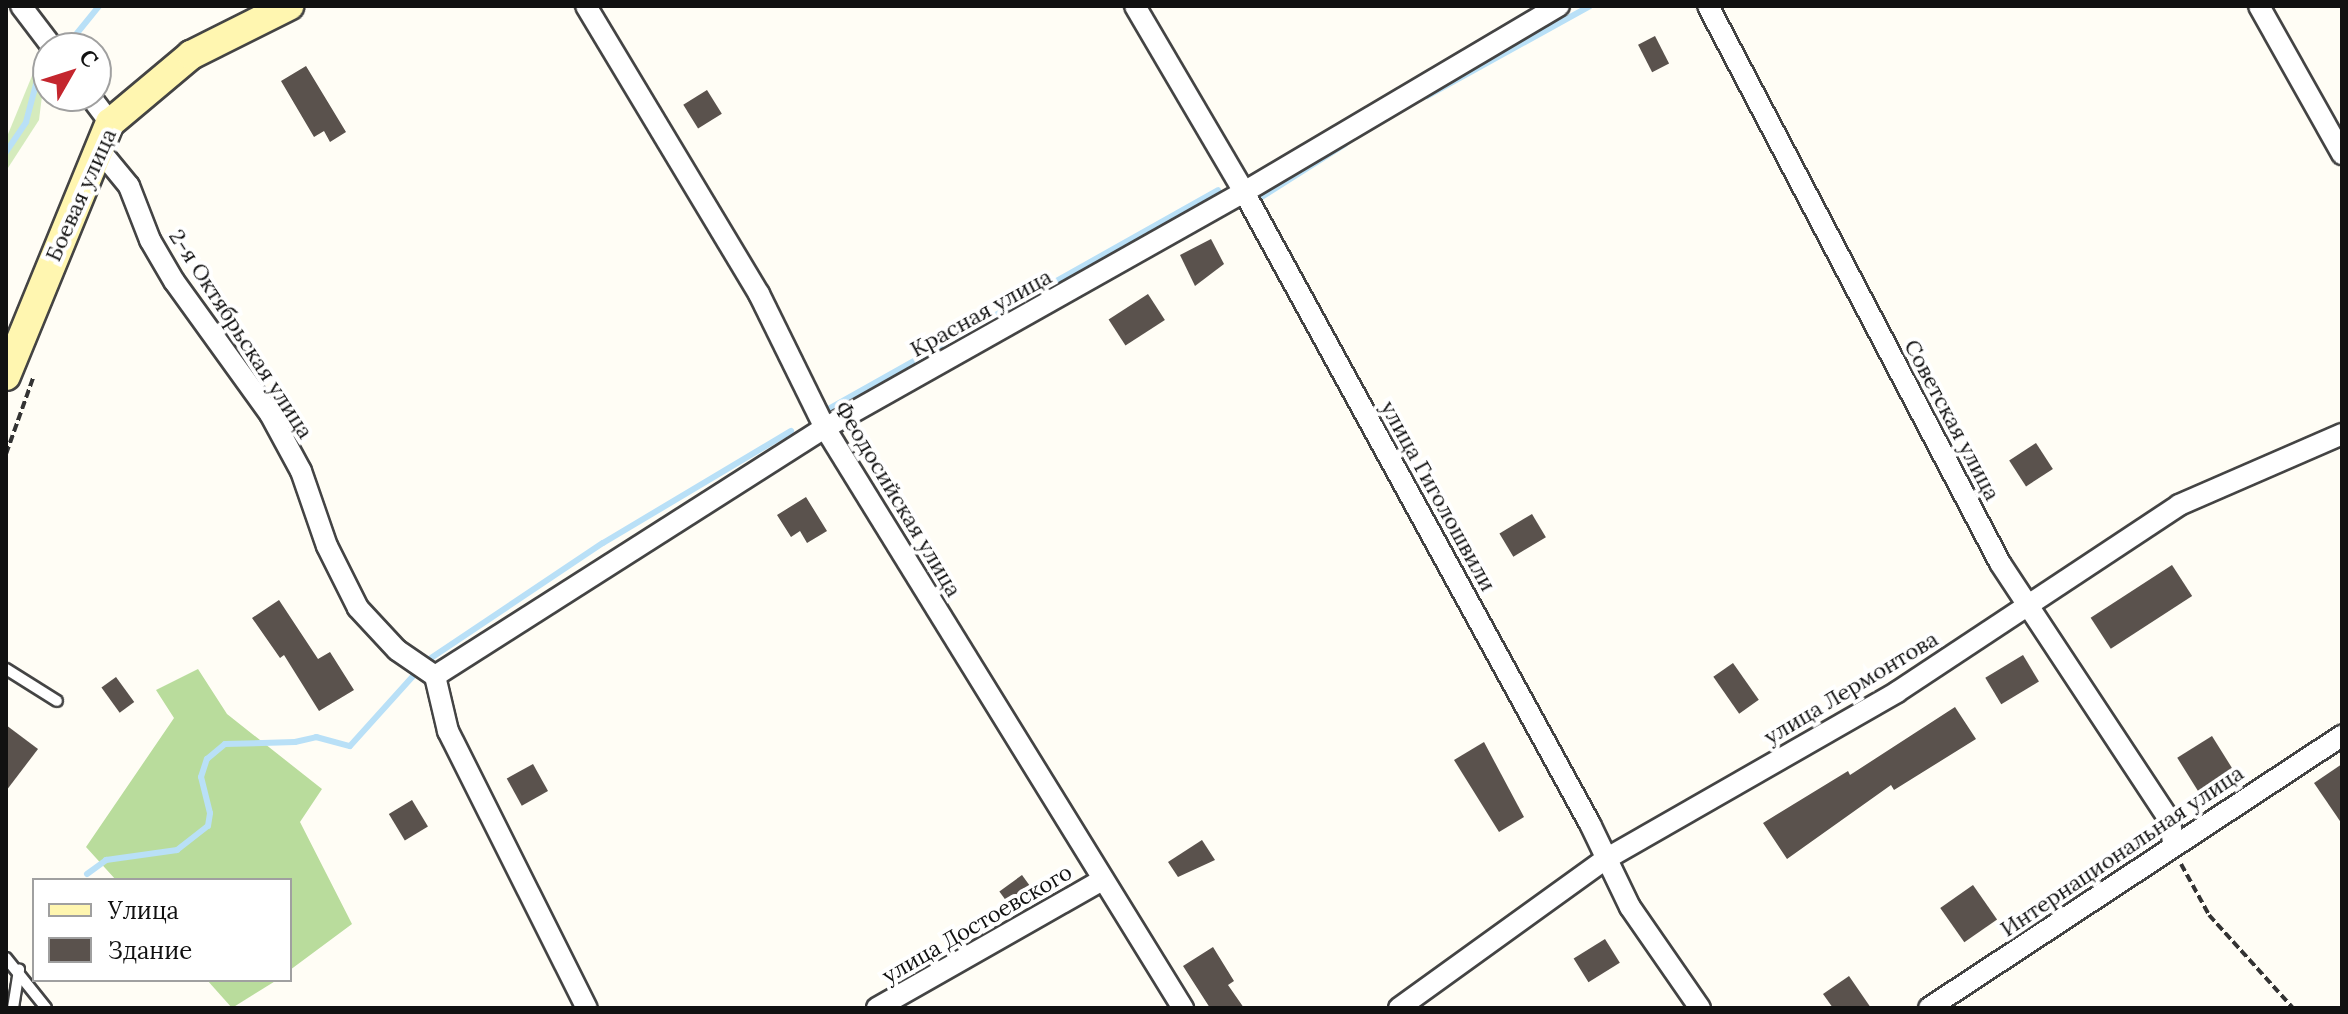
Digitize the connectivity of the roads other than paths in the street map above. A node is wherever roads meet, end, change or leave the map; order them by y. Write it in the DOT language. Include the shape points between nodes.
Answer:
graph roads {
  1 [pos="21,6"];
  2 [pos="289,6"];
  3 [pos="586,6"];
  4 [pos="1135,6"];
  5 [pos="1559,6"];
  6 [pos="1708,6"];
  7 [pos="2259,6"];
  8 [pos="41,32"];
  9 [pos="96,112"];
  10 [pos="104,135"];
  11 [pos="2342,154"];
  12 [pos="1244,192"];
  13 [pos="6,376"];
  14 [pos="825,428"];
  15 [pos="2342,434"];
  16 [pos="2026,607"];
  17 [pos="6,669"];
  18 [pos="435,676"];
  19 [pos="57,701"];
  20 [pos="2342,736"];
  21 [pos="2173,843"];
  22 [pos="1604,860"];
  23 [pos="1101,881"];
  24 [pos="6,958"];
  25 [pos="19,969"];
  26 [pos="13,1008"];
  27 [pos="46,1008"];
  28 [pos="587,1008"];
  29 [pos="877,1008"];
  30 [pos="1183,1008"];
  31 [pos="1399,1008"];
  32 [pos="1700,1008"];
  33 [pos="1929,1008"];
  1 -- 8 [label="street"];
  2 -- 10 [label="street, Боевая улица" via="191,55"];
  3 -- 14 [label="street, Феодосийская улица" via="759,294"];
  4 -- 12 [label="street, улица Гиголошвили"];
  5 -- 12 [label="street, Красная улица"];
  6 -- 16 [label="street, Советская улица"];
  7 -- 11 [label="street"];
  9 -- 10 [label="street, 2-я Октябрьская улица"];
  10 -- 13 [label="street, Боевая улица"];
  10 -- 18 [label="street, 2-я Октябрьская улица" via="174,281 270,414 301,471 327,546 358,608 397,650"];
  12 -- 14 [label="street, Красная улица"];
  12 -- 22 [label="street, улица Гиголошвили" via="1590,824"];
  14 -- 18 [label="street, Красная улица"];
  14 -- 23 [label="street, Феодосийская улица"];
  15 -- 16 [label="street, улица Лермонтова" via="2179,505"];
  16 -- 21 [label="street, Советская улица" via="2170,821"];
  16 -- 22 [label="street, улица Лермонтова" via="1897,692"];
  17 -- 19 [label="lane"];
  18 -- 28 [label="street" via="448,731"];
  20 -- 21 [label="street, Интернациональная улица"];
  21 -- 33 [label="street, Интернациональная улица"];
  22 -- 31 [label="street, улица Лермонтова"];
  22 -- 32 [label="street, улица Гиголошвили"];
  23 -- 29 [label="street, улица Достоевского"];
  23 -- 30 [label="street, Феодосийская улица"];
  24 -- 25 [label="lane"];
  25 -- 26 [label="lane"];
  25 -- 27 [label="lane"];
}
